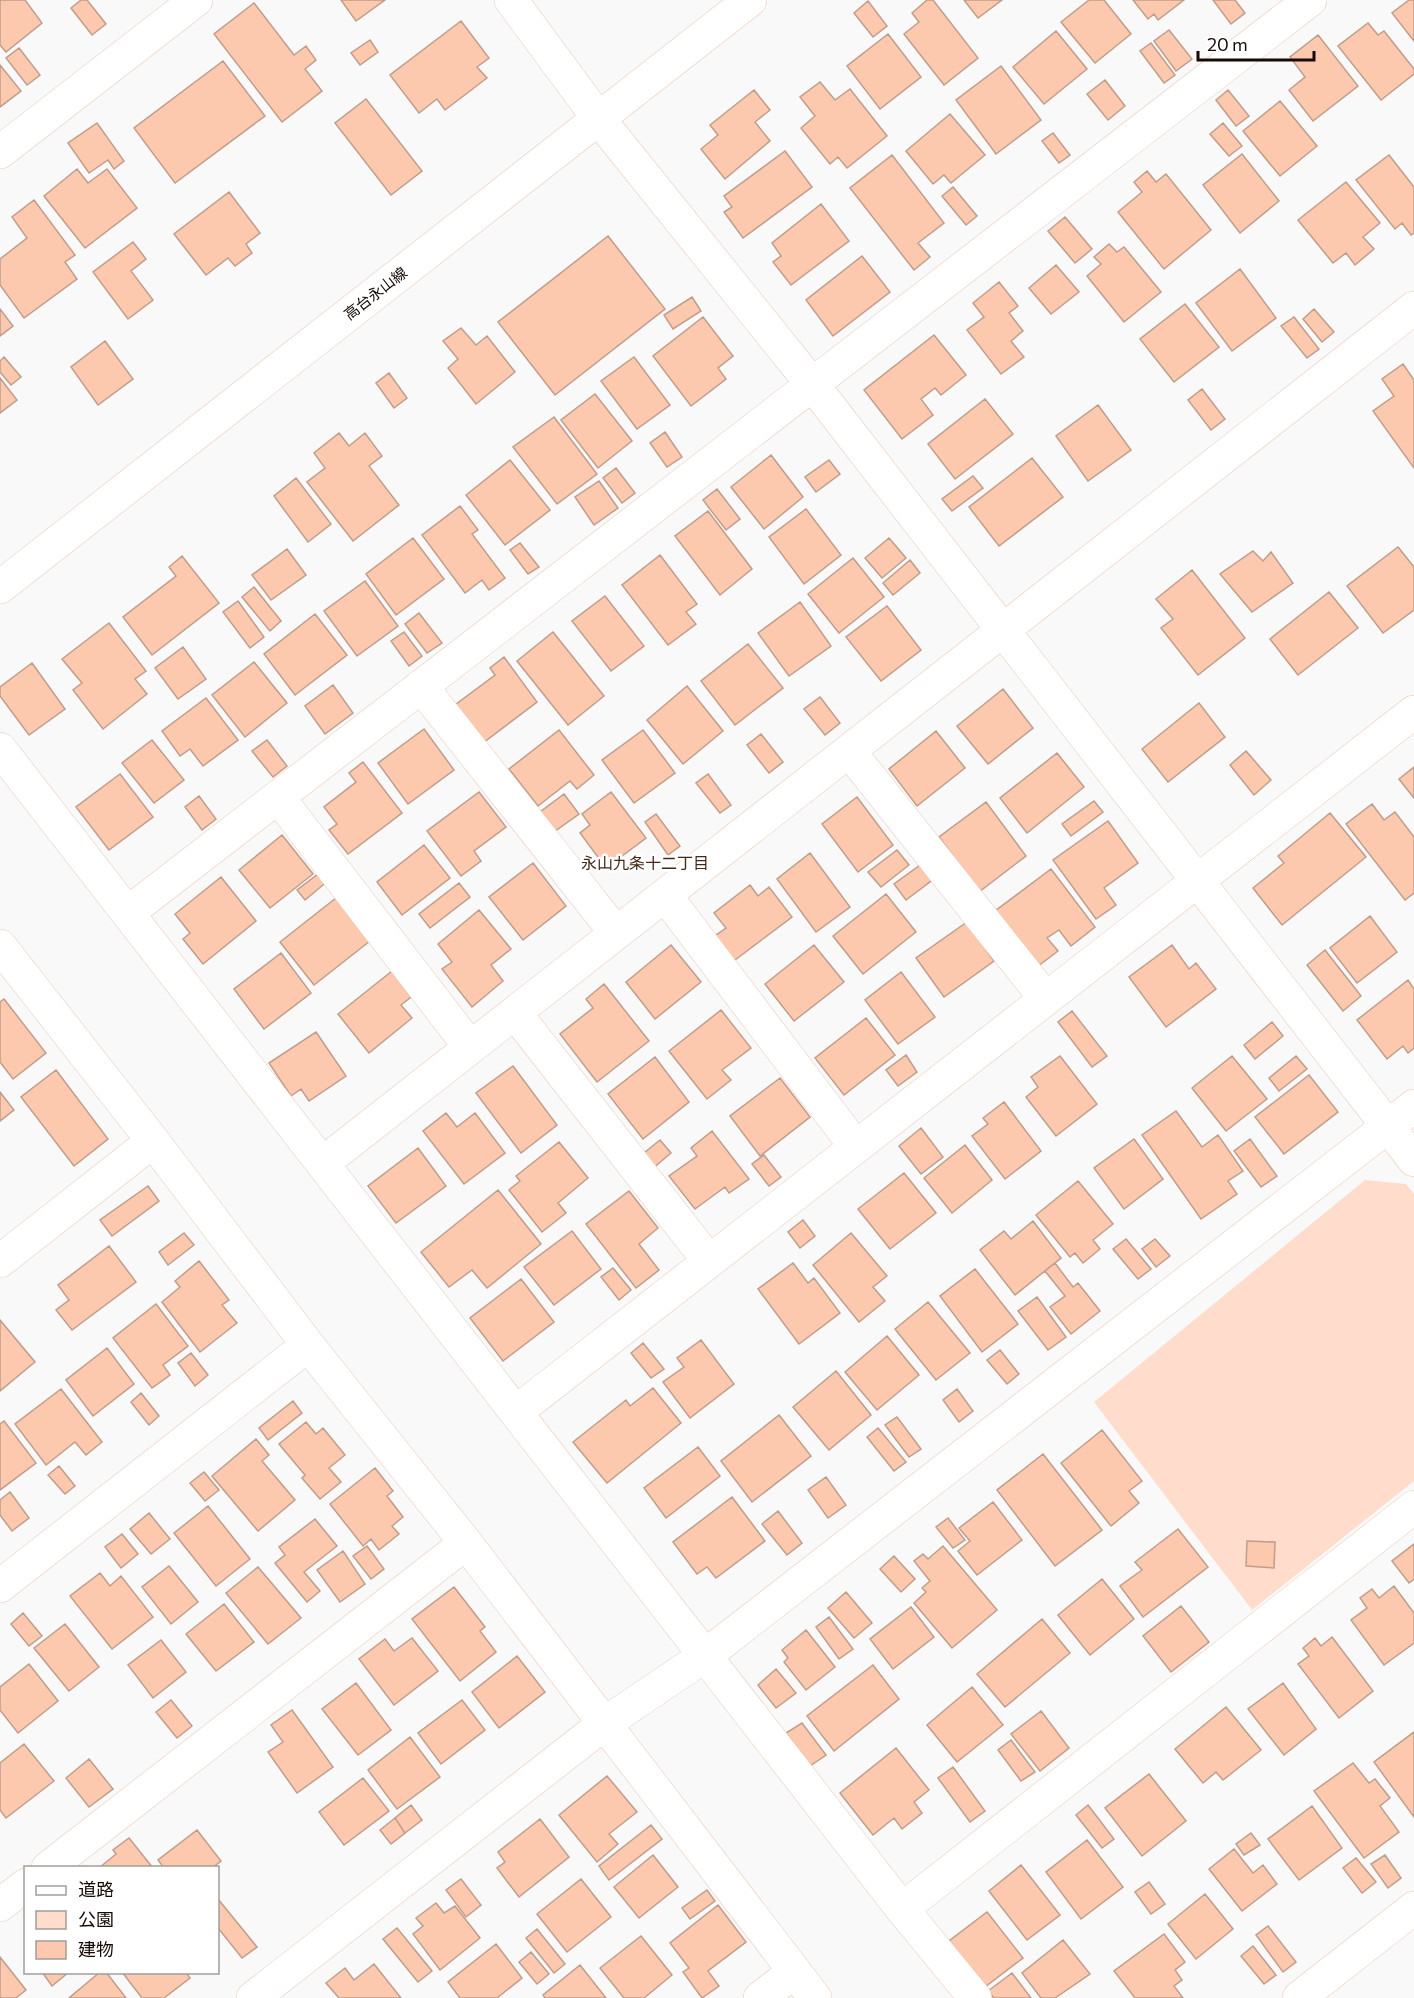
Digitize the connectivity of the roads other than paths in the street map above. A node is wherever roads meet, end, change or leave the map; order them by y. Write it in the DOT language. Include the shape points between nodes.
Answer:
graph roads {
  1 [pos="196,0"];
  2 [pos="512,0"];
  3 [pos="750,0"];
  4 [pos="1310,0"];
  5 [pos="598,118"];
  6 [pos="0,152"];
  7 [pos="1414,308"];
  8 [pos="812,384"];
  9 [pos="0,587"];
  10 [pos="1004,630"];
  11 [pos="421,686"];
  12 [pos="1414,712"];
  13 [pos="0,749"];
  14 [pos="849,751"];
  15 [pos="278,797"];
  16 [pos="1197,881"];
  17 [pos="665,895"];
  18 [pos="129,912"];
  19 [pos="616,933"];
  20 [pos="2,952"];
  21 [pos="1046,999"];
  22 [pos="514,1013"];
  23 [pos="470,1047"];
  24 [pos="1414,1106"];
  25 [pos="1388,1127"];
  26 [pos="153,1141"];
  27 [pos="856,1147"];
  28 [pos="1414,1160"];
  29 [pos="322,1163"];
  30 [pos="0,1261"];
  31 [pos="709,1261"];
  32 [pos="308,1345"];
  33 [pos="516,1412"];
  34 [pos="1414,1507"];
  35 [pos="466,1543"];
  36 [pos="0,1586"];
  37 [pos="706,1655"];
  38 [pos="604,1724"];
  39 [pos="51,1866"];
  40 [pos="24,1887"];
  41 [pos="0,1905"];
  42 [pos="902,1908"];
  43 [pos="1414,1908"];
  44 [pos="795,1972"];
  45 [pos="253,1998"];
  46 [pos="760,1998"];
  47 [pos="815,1998"];
  48 [pos="975,1998"];
  49 [pos="1299,1998"];
  1 -- 6 [label="street"];
  2 -- 5 [label="street"];
  3 -- 5 [label="street, 高台永山線"];
  4 -- 8 [label="street"];
  5 -- 8 [label="street"];
  5 -- 9 [label="street, 高台永山線"];
  7 -- 10 [label="street"];
  8 -- 10 [label="street"];
  8 -- 11 [label="street"];
  10 -- 14 [label="street"];
  10 -- 16 [label="street"];
  11 -- 15 [label="street"];
  11 -- 19 [label="street"];
  12 -- 16 [label="street"];
  13 -- 18 [label="street"];
  14 -- 17 [label="street"];
  14 -- 21 [label="street"];
  15 -- 18 [label="street"];
  15 -- 23 [label="street"];
  16 -- 21 [label="street"];
  16 -- 25 [label="street"];
  17 -- 19 [label="street"];
  17 -- 27 [label="street"];
  18 -- 29 [label="street"];
  19 -- 22 [label="street"];
  20 -- 26 [label="street"];
  21 -- 27 [label="street"];
  22 -- 23 [label="street"];
  22 -- 31 [label="street"];
  23 -- 29 [label="street"];
  24 -- 25 [label="street"];
  25 -- 28 [label="street"];
  25 -- 37 [label="street"];
  26 -- 30 [label="street"];
  26 -- 32 [label="street"];
  27 -- 31 [label="street"];
  29 -- 33 [label="street"];
  31 -- 33 [label="street"];
  32 -- 35 [label="street"];
  32 -- 36 [label="street"];
  33 -- 37 [label="street"];
  34 -- 42 [label="street"];
  35 -- 38 [label="street"];
  35 -- 39 [label="street"];
  37 -- 38 [label="street"];
  37 -- 42 [label="street"];
  38 -- 44 [label="street"];
  38 -- 45 [label="street"];
  40 -- 41 [label="street"];
  42 -- 48 [label="street"];
  43 -- 49 [label="street"];
  44 -- 46 [label="street"];
  44 -- 47 [label="street"];
}
